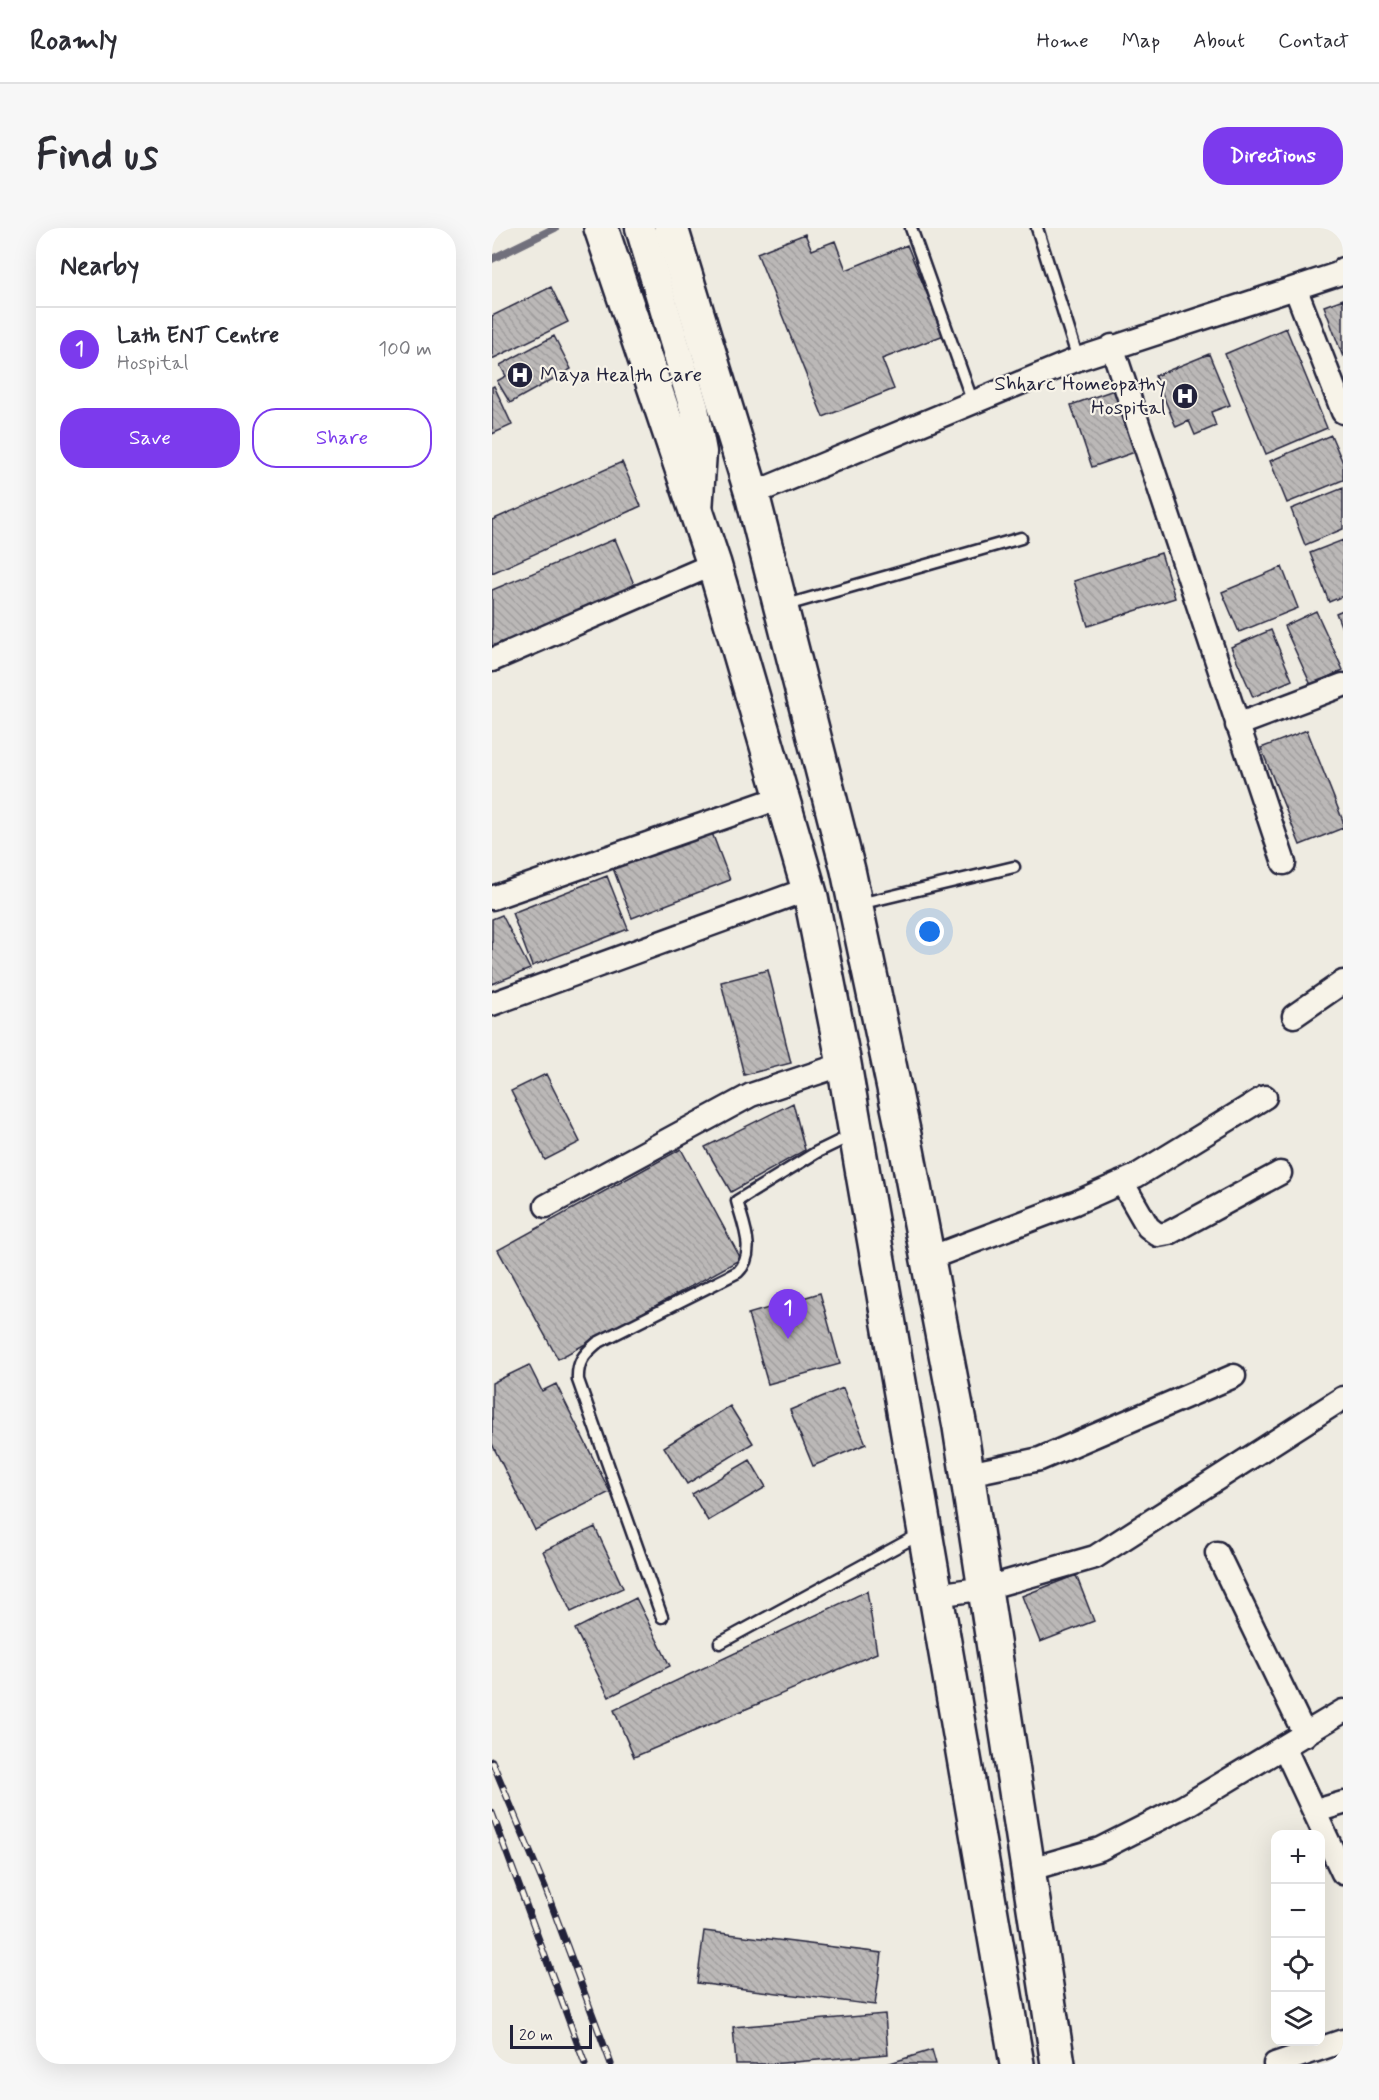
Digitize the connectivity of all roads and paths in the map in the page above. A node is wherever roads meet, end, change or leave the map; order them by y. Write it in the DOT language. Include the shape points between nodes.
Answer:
graph roads {
  1 [pos="640,228"];
  2 [pos="671,228"];
  3 [pos="911,228"];
  4 [pos="1037,228"];
  5 [pos="602,234"];
  6 [pos="1343,269"];
  7 [pos="1296,290"];
  8 [pos="1112,346"];
  9 [pos="1078,359"];
  10 [pos="973,403"];
  11 [pos="1343,412"];
  12 [pos="752,494"];
  13 [pos="698,515"];
  14 [pos="1021,538"];
  15 [pos="714,564"];
  16 [pos="780,607"];
  17 [pos="492,660"];
  18 [pos="1343,685"];
  19 [pos="1237,726"];
  20 [pos="782,797"];
  21 [pos="1284,863"];
  22 [pos="1014,867"];
  23 [pos="808,889"];
  24 [pos="492,898"];
  25 [pos="856,905"];
  26 [pos="1343,982"];
  27 [pos="492,1004"];
  28 [pos="1294,1017"];
  29 [pos="844,1064"];
  30 [pos="1264,1097"];
  31 [pos="856,1133"];
  32 [pos="1280,1173"];
  33 [pos="1122,1182"];
  34 [pos="546,1206"];
  35 [pos="927,1259"];
  36 [pos="1234,1376"];
  37 [pos="1343,1398"];
  38 [pos="968,1474"];
  39 [pos="925,1532"];
  40 [pos="1217,1553"];
  41 [pos="986,1588"];
  42 [pos="936,1595"];
  43 [pos="662,1617"];
  44 [pos="720,1643"];
  45 [pos="1343,1711"];
  46 [pos="1305,1735"];
  47 [pos="1284,1748"];
  48 [pos="1343,1803"];
  49 [pos="1316,1811"];
  50 [pos="1028,1870"];
  51 [pos="1343,1873"];
  52 [pos="1343,2041"];
  53 [pos="1017,2064"];
  54 [pos="1058,2064"];
  55 [pos="1275,2064"];
  1 -- 13 [label="street" via="694,408 702,452"];
  2 -- 12 [label="main road"];
  3 -- 10 [label="lane"];
  4 -- 9 [label="lane"];
  5 -- 13 [label="main road"];
  6 -- 7 [label="street"];
  7 -- 8 [label="street"];
  7 -- 11 [label="street"];
  8 -- 9 [label="street"];
  8 -- 19 [label="street"];
  9 -- 10 [label="street"];
  10 -- 12 [label="street"];
  12 -- 16 [label="main road"];
  13 -- 15 [label="main road"];
  14 -- 16 [label="lane"];
  15 -- 17 [label="street"];
  15 -- 20 [label="main road"];
  16 -- 25 [label="main road"];
  18 -- 19 [label="street"];
  19 -- 21 [label="street"];
  20 -- 23 [label="main road"];
  20 -- 24 [label="street"];
  22 -- 25 [label="lane"];
  23 -- 27 [label="street"];
  23 -- 29 [label="main road"];
  25 -- 35 [label="main road"];
  26 -- 28 [label="street"];
  29 -- 31 [label="main road"];
  29 -- 34 [label="street" via="751,1095"];
  30 -- 33 [label="street"];
  31 -- 39 [label="main road"];
  31 -- 43 [label="lane" via="737,1201 749,1252 747,1263 738,1272 597,1343 583,1355 577,1368"];
  32 -- 33 [label="street" via="1169,1233 1158,1235 1148,1227"];
  33 -- 35 [label="street"];
  35 -- 38 [label="main road"];
  36 -- 38 [label="street" via="1040,1459"];
  37 -- 41 [label="street" via="1095,1557"];
  38 -- 41 [label="main road"];
  39 -- 42 [label="main road"];
  39 -- 44 [label="lane"];
  40 -- 46 [label="street"];
  41 -- 42 [label="street"];
  41 -- 50 [label="main road"];
  42 -- 53 [label="main road"];
  45 -- 46 [label="street"];
  46 -- 47 [label="street"];
  47 -- 49 [label="street"];
  47 -- 50 [label="street" via="1100,1850"];
  48 -- 49 [label="street"];
  49 -- 51 [label="street"];
  50 -- 54 [label="main road"];
  52 -- 55 [label="street"];
}
